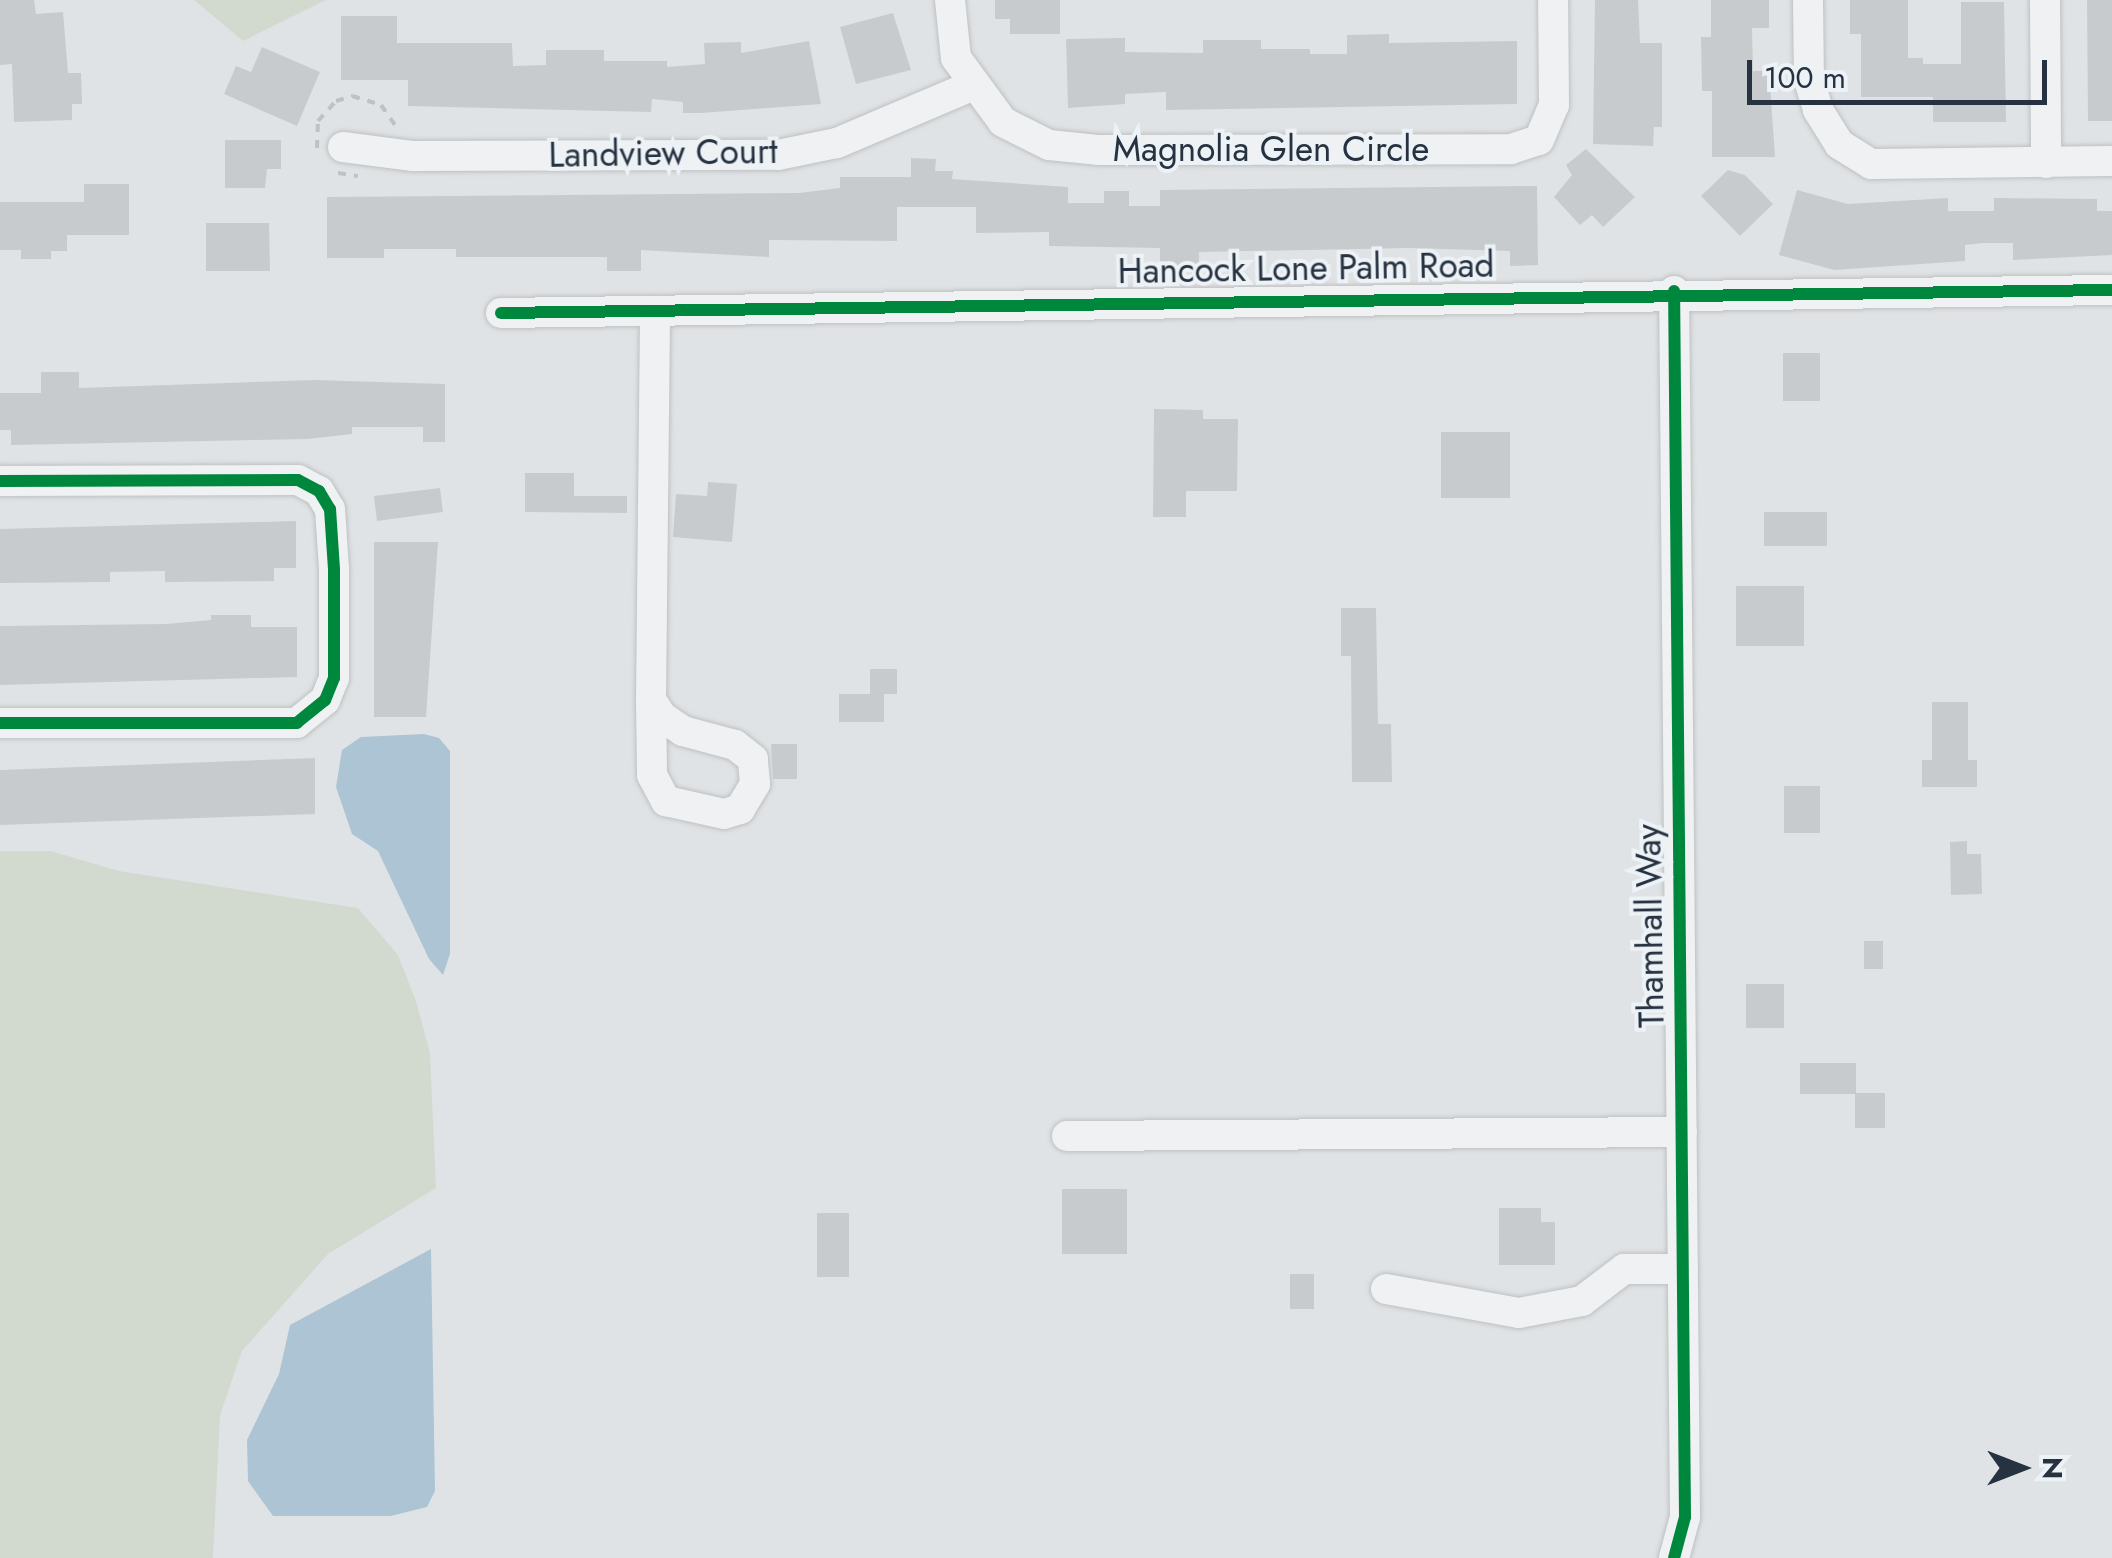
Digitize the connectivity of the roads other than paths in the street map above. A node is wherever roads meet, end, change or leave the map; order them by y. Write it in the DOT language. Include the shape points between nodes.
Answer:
graph roads {
  1 [pos="950,0"];
  2 [pos="1554,0"];
  3 [pos="1808,0"];
  4 [pos="2045,0"];
  5 [pos="971,86"];
  6 [pos="343,148"];
  7 [pos="2112,161"];
  8 [pos="2046,163"];
  9 [pos="2112,290"];
  10 [pos="1674,291"];
  11 [pos="655,312"];
  12 [pos="501,313"];
  13 [pos="0,481"];
  14 [pos="651,700"];
  15 [pos="0,723"];
  16 [pos="1682,1132"];
  17 [pos="1067,1136"];
  18 [pos="1683,1269"];
  19 [pos="1386,1289"];
  20 [pos="1674,1558"];
  1 -- 5 [label="street, Magnolia Glen Circle" via="956,58"];
  2 -- 5 [label="street, Magnolia Glen Circle" via="1554,104 1540,140 1511,149 1049,145 1003,122"];
  3 -- 8 [label="street" via="1809,80 1839,144 1871,164"];
  4 -- 8 [label="street"];
  5 -- 6 [label="street, Landview Court" via="837,143 778,155 413,156"];
  7 -- 8 [label="street"];
  9 -- 10 [label="street, Hancock Lone Palm Road"];
  10 -- 11 [label="street, Hancock Lone Palm Road"];
  10 -- 16 [label="street, Thamhall Way"];
  11 -- 12 [label="street, Hancock Lone Palm Road"];
  11 -- 14 [label="street"];
  13 -- 15 [label="street" via="298,480 320,492 330,509 334,569 334,678 325,700 298,724"];
  16 -- 17 [label="street"];
  16 -- 18 [label="street, Thamhall Way"];
  18 -- 19 [label="street" via="1624,1269 1582,1301 1538,1312 1476,1310"];
  18 -- 20 [label="street, Thamhall Way" via="1686,1517"];
}
